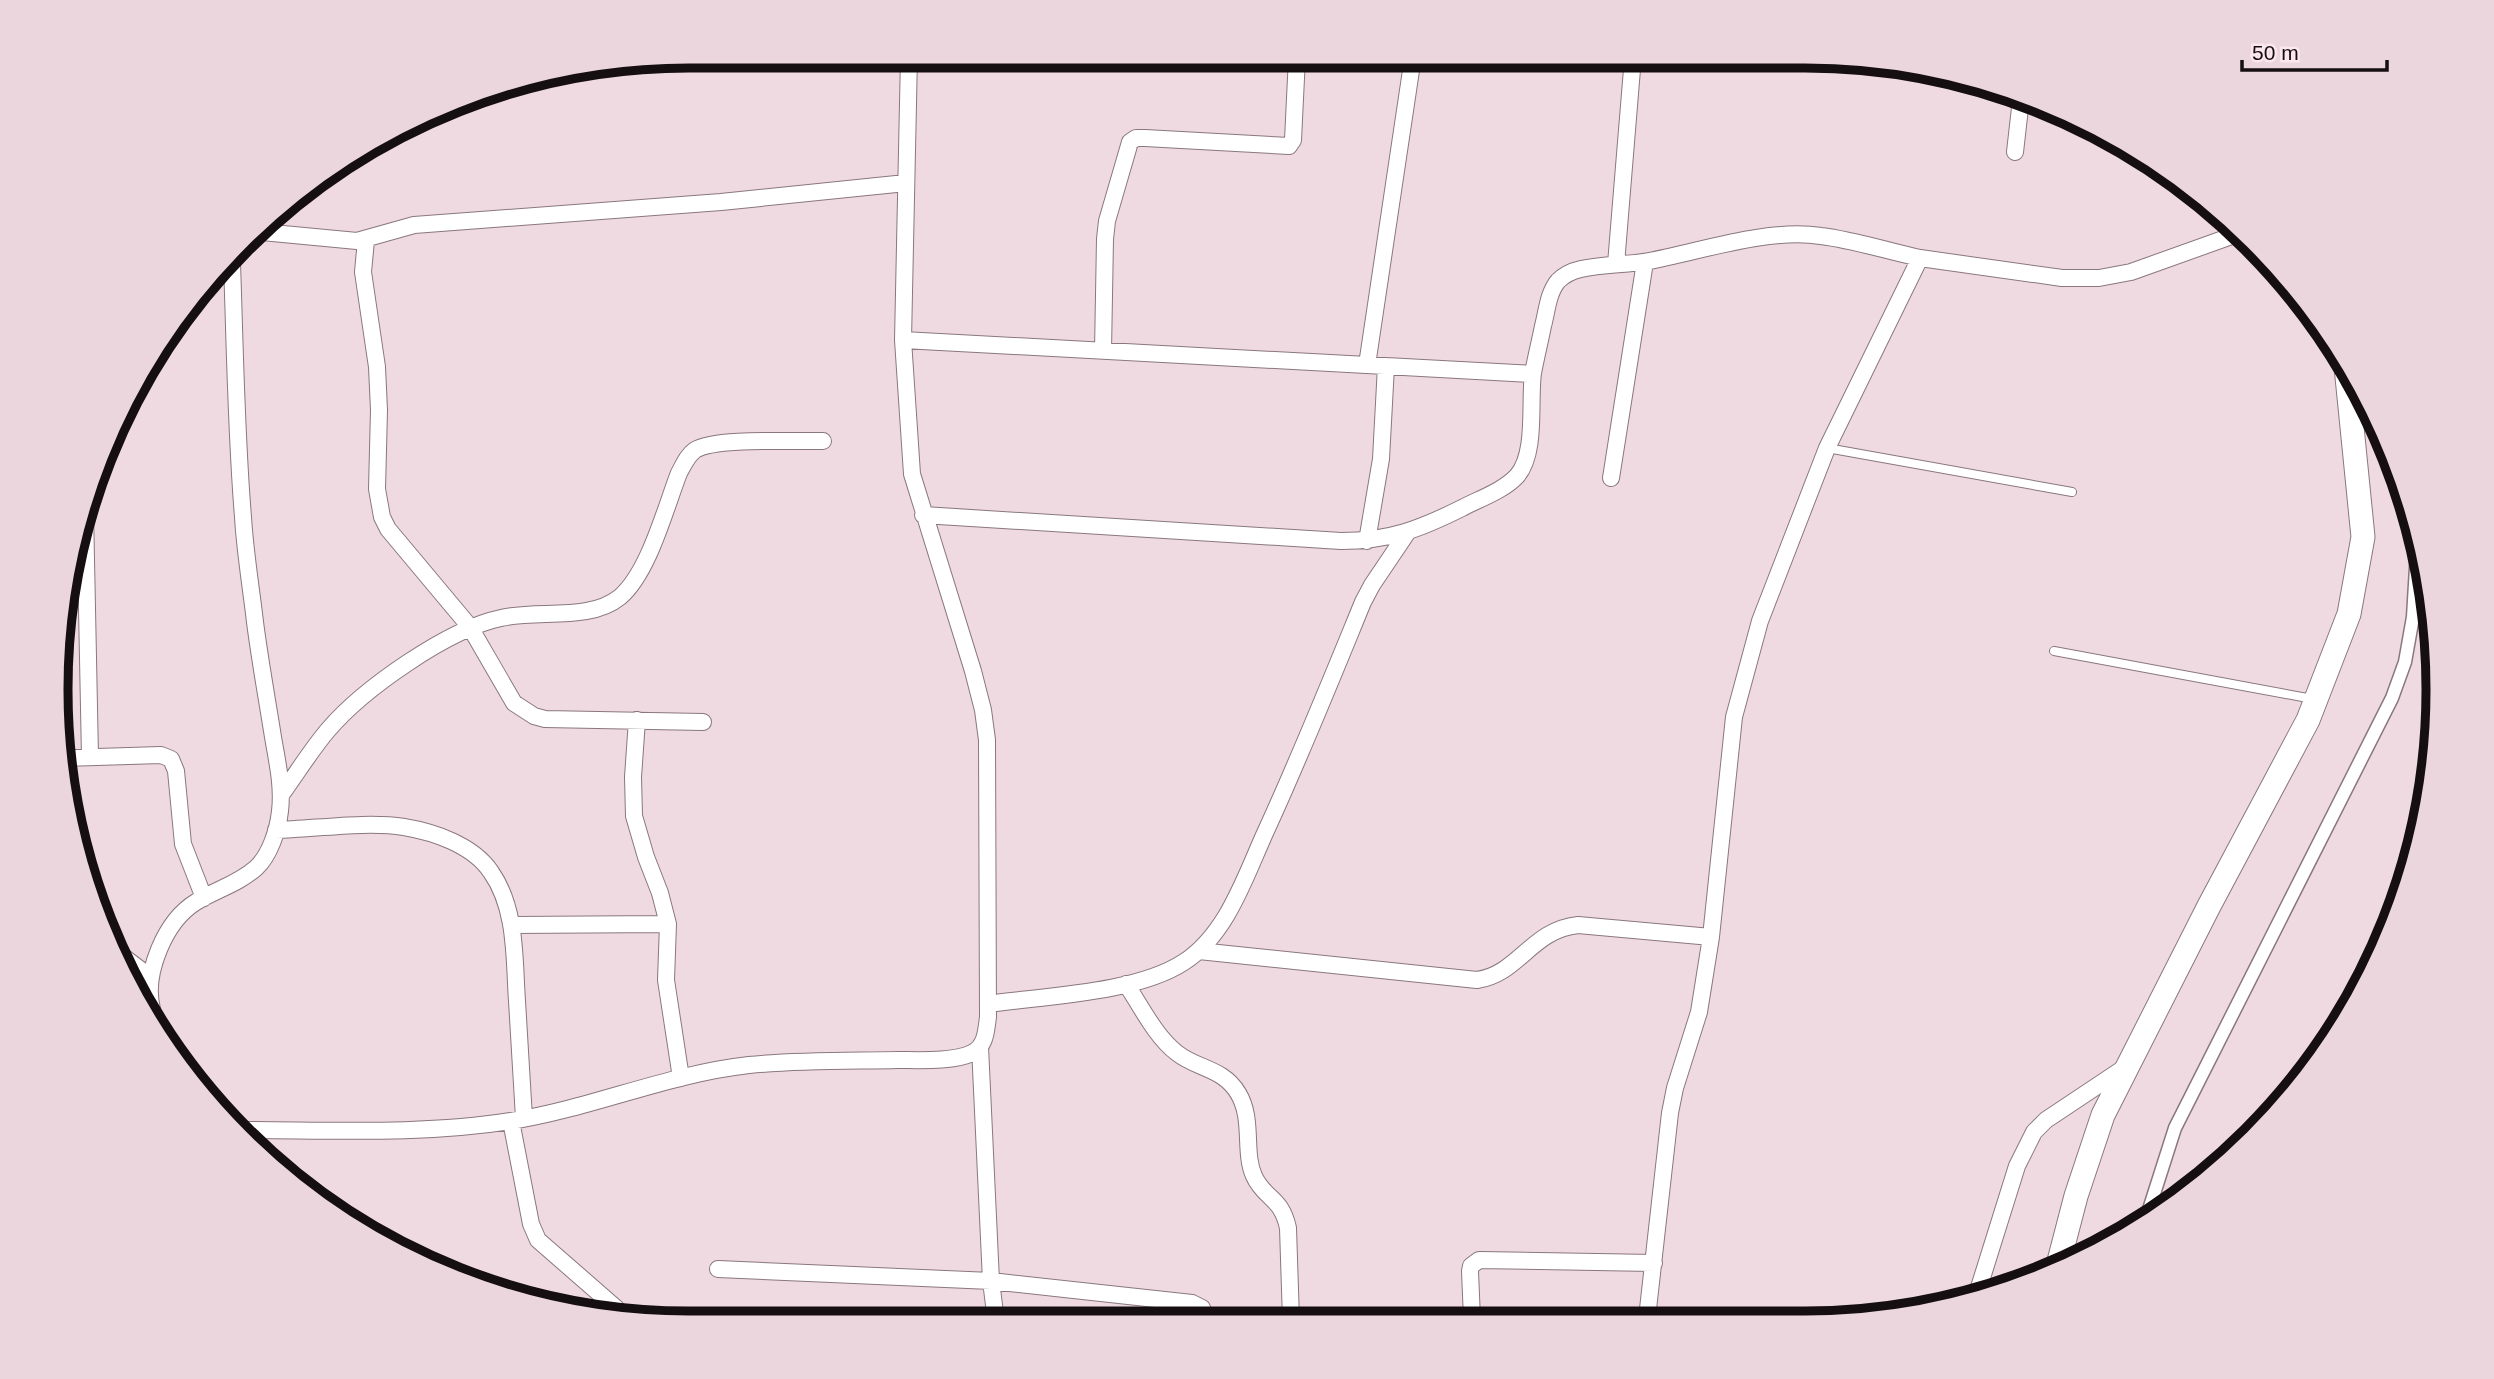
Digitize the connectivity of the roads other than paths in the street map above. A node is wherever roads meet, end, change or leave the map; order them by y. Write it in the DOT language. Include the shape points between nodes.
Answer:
graph roads {
  1 [pos="909,68"];
  2 [pos="1296,68"];
  3 [pos="1411,68"];
  4 [pos="1632,68"];
  5 [pos="2020,107"];
  6 [pos="2015,152"];
  7 [pos="906,183"];
  8 [pos="269,233"];
  9 [pos="2230,237"];
  10 [pos="366,240"];
  11 [pos="1920,258"];
  12 [pos="1645,262"];
  13 [pos="1616,264"];
  14 [pos="232,269"];
  15 [pos="903,340"];
  16 [pos="1103,351"];
  17 [pos="1367,365"];
  18 [pos="1386,366"];
  19 [pos="1533,374"];
  20 [pos="2348,389"];
  21 [pos="823,441"];
  22 [pos="1827,448"];
  23 [pos="1611,478"];
  24 [pos="2072,492"];
  25 [pos="923,516"];
  26 [pos="1407,533"];
  27 [pos="1367,541"];
  28 [pos="86,543"];
  29 [pos="2415,577"];
  30 [pos="470,627"];
  31 [pos="2054,651"];
  32 [pos="2316,700"];
  33 [pos="637,720"];
  34 [pos="703,722"];
  35 [pos="90,757"];
  36 [pos="73,758"];
  37 [pos="281,794"];
  38 [pos="276,830"];
  39 [pos="204,898"];
  40 [pos="668,923"];
  41 [pos="512,925"];
  42 [pos="1711,937"];
  43 [pos="1199,951"];
  44 [pos="132,963"];
  45 [pos="150,977"];
  46 [pos="1126,984"];
  47 [pos="149,997"];
  48 [pos="988,1004"];
  49 [pos="980,1047"];
  50 [pos="2129,1065"];
  51 [pos="681,1078"];
  52 [pos="518,1119"];
  53 [pos="251,1130"];
  54 [pos="2150,1206"];
  55 [pos="2061,1255"];
  56 [pos="1654,1263"];
  57 [pos="718,1269"];
  58 [pos="990,1281"];
  59 [pos="1980,1286"];
  60 [pos="613,1305"];
  61 [pos="994,1311"];
  62 [pos="1202,1311"];
  63 [pos="1291,1311"];
  64 [pos="1472,1311"];
  65 [pos="1648,1311"];
  1 -- 7 [label="street"];
  2 -- 16 [label="street" via="1289,146 1145,138 1130,142 1107,221"];
  3 -- 17 [label="street"];
  4 -- 13 [label="street"];
  5 -- 6 [label="street"];
  7 -- 10 [label="street" via="414,225"];
  7 -- 15 [label="street"];
  8 -- 10 [label="street"];
  9 -- 11 [label="street" via="2131,272 2099,278 2062,278"];
  10 -- 30 [label="street" via="363,272 375,342 379,410 378,504 388,529"];
  11 -- 12 [label="street" via="1820,235 1750,239"];
  11 -- 22 [label="street"];
  12 -- 13 [label="street"];
  12 -- 23 [label="street"];
  13 -- 19 [label="street" via="1580,269 1559,279 1552,289"];
  14 -- 37 [label="street" via="243,520"];
  15 -- 16 [label="street"];
  15 -- 25 [label="street" via="912,474"];
  16 -- 17 [label="street"];
  17 -- 18 [label="street"];
  18 -- 19 [label="street"];
  18 -- 27 [label="street" via="1381,459"];
  19 -- 26 [label="street" via="1529,438 1516,477"];
  20 -- 32 [label="main road" via="2363,537 2349,614"];
  21 -- 30 [label="street" via="715,443 696,449 679,472 638,576 607,606 499,618"];
  22 -- 24 [label="lane"];
  22 -- 42 [label="street" via="1760,621 1734,717"];
  25 -- 27 [label="street"];
  25 -- 48 [label="street" via="973,671 987,740"];
  26 -- 27 [label="street"];
  26 -- 43 [label="street" via="1363,602 1235,898"];
  28 -- 35 [label="street"];
  29 -- 54 [label="street" via="2405,662 2392,698 2175,1128"];
  30 -- 33 [label="street" via="506,692 524,711 545,719"];
  30 -- 37 [label="street" via="420,654 352,706 328,730"];
  31 -- 32 [label="lane"];
  32 -- 50 [label="main road"];
  33 -- 34 [label="street"];
  33 -- 40 [label="street" via="634,816"];
  35 -- 36 [label="street"];
  35 -- 39 [label="street" via="161,755 171,759 183,844"];
  37 -- 38 [label="street"];
  38 -- 39 [label="street" via="257,867"];
  38 -- 41 [label="street" via="370,826 428,832 478,857 492,872"];
  39 -- 45 [label="street" via="174,923"];
  40 -- 41 [label="street"];
  40 -- 51 [label="street" via="666,980"];
  41 -- 52 [label="street"];
  42 -- 43 [label="street" via="1565,926 1544,936 1500,972 1477,980"];
  42 -- 56 [label="street" via="1699,1012 1670,1113"];
  43 -- 46 [label="street" via="1165,972"];
  44 -- 45 [label="street"];
  45 -- 47 [label="street"];
  46 -- 48 [label="street"];
  46 -- 63 [label="street" via="1174,1051 1223,1075 1239,1094 1253,1175 1286,1216"];
  48 -- 49 [label="street" via="986,1036"];
  49 -- 51 [label="street" via="971,1054 925,1060 774,1063"];
  49 -- 58 [label="street"];
  50 -- 55 [label="main road" via="2103,1115"];
  50 -- 59 [label="street" via="2034,1132 2017,1166"];
  51 -- 52 [label="street"];
  52 -- 53 [label="street" via="423,1129"];
  52 -- 60 [label="street" via="534,1234"];
  56 -- 64 [label="street" via="1479,1260 1470,1271"];
  56 -- 65 [label="street"];
  57 -- 58 [label="street"];
  58 -- 61 [label="street"];
  58 -- 62 [label="street" via="1196,1304"];
}
